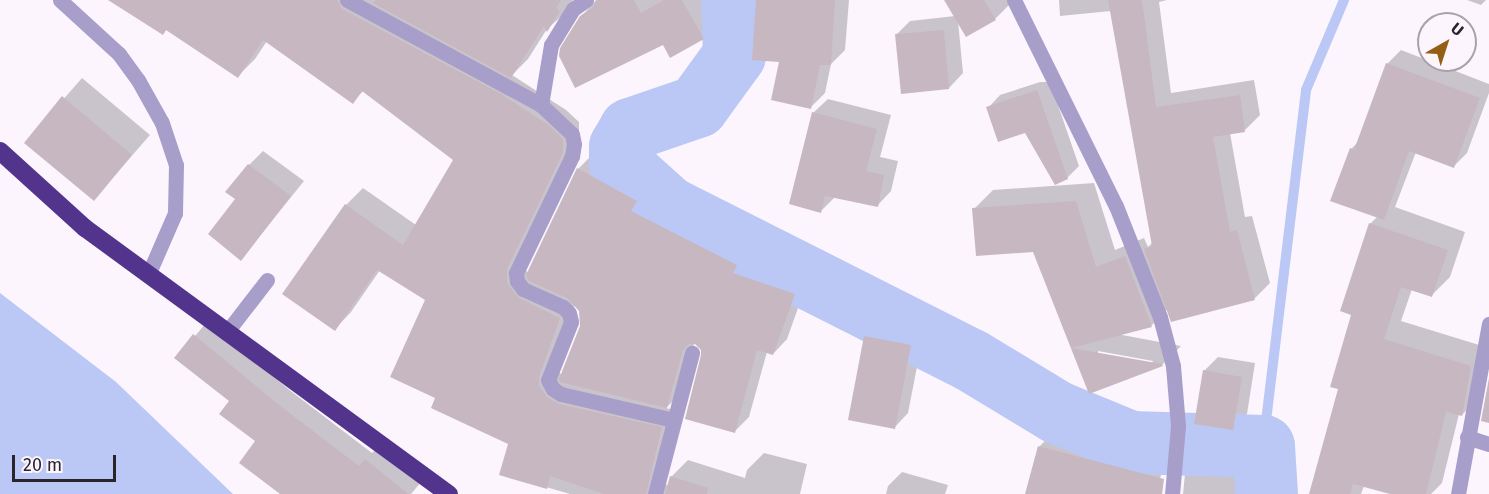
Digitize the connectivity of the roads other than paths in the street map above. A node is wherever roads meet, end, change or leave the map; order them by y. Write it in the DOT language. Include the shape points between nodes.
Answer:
graph roads {
  1 [pos="60,0"];
  2 [pos="347,0"];
  3 [pos="586,0"];
  4 [pos="1014,0"];
  5 [pos="541,105"];
  6 [pos="0,151"];
  7 [pos="148,275"];
  8 [pos="267,280"];
  9 [pos="1489,324"];
  10 [pos="226,333"];
  11 [pos="692,353"];
  12 [pos="674,420"];
  13 [pos="1467,437"];
  14 [pos="1489,444"];
  15 [pos="449,494"];
  16 [pos="655,494"];
  17 [pos="1172,494"];
  18 [pos="1458,494"];
  1 -- 7 [label="street" via="119,54 138,80 162,123 176,165 175,213"];
  2 -- 5 [label="street"];
  3 -- 5 [label="street" via="573,9 551,45"];
  4 -- 17 [label="street" via="1116,206 1160,316 1173,366 1178,426"];
  5 -- 12 [label="street" via="572,134 574,144 572,156 516,273 523,289 564,307 569,313 571,322 548,380 561,394"];
  6 -- 7 [label="highway" via="85,228"];
  7 -- 10 [label="highway"];
  8 -- 10 [label="street"];
  9 -- 13 [label="street"];
  10 -- 15 [label="highway"];
  11 -- 12 [label="street"];
  12 -- 16 [label="street"];
  13 -- 14 [label="street"];
  13 -- 18 [label="street"];
}
